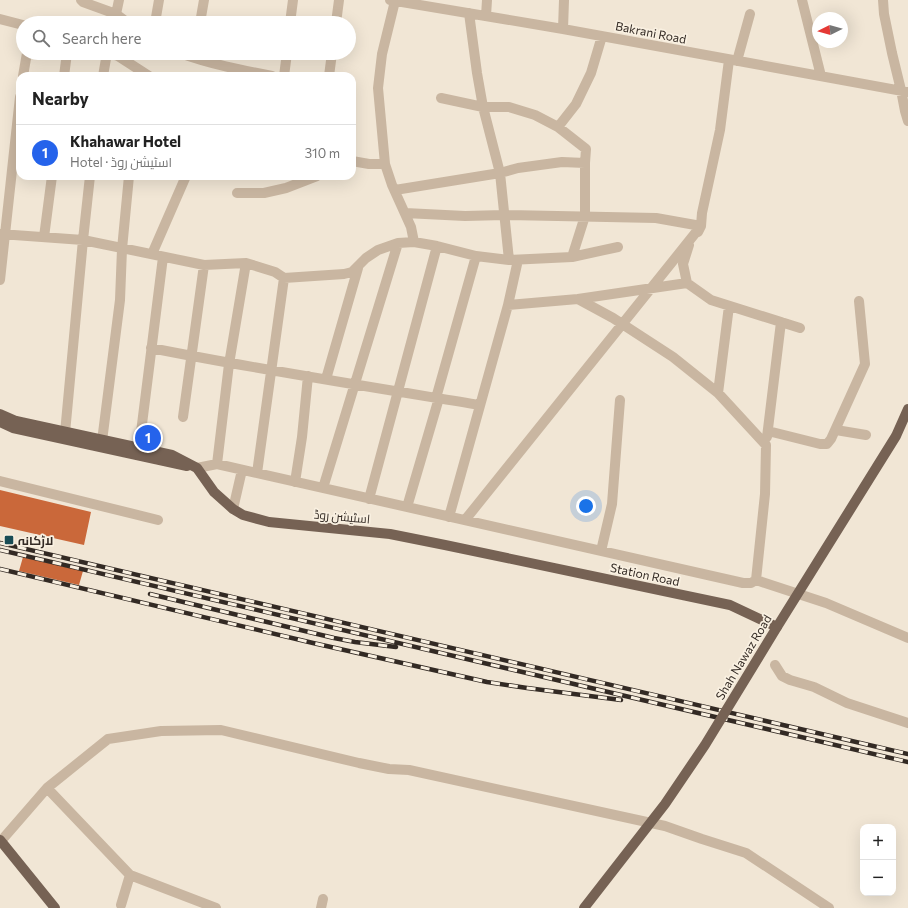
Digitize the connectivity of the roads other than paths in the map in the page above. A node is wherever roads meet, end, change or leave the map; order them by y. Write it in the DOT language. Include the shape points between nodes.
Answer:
graph roads {
  1 [pos="81,0"];
  2 [pos="120,0"];
  3 [pos="159,0"];
  4 [pos="204,0"];
  5 [pos="293,0"];
  6 [pos="339,0"];
  7 [pos="392,0"];
  8 [pos="488,0"];
  9 [pos="564,0"];
  10 [pos="802,0"];
  11 [pos="883,0"];
  12 [pos="469,13"];
  13 [pos="116,14"];
  14 [pos="750,14"];
  15 [pos="119,16"];
  16 [pos="156,16"];
  17 [pos="201,16"];
  18 [pos="291,16"];
  19 [pos="337,16"];
  20 [pos="486,16"];
  21 [pos="0,19"];
  22 [pos="16,22"];
  23 [pos="563,29"];
  24 [pos="602,36"];
  25 [pos="26,60"];
  26 [pos="66,60"];
  27 [pos="107,60"];
  28 [pos="124,60"];
  29 [pos="209,60"];
  30 [pos="286,60"];
  31 [pos="331,60"];
  32 [pos="733,61"];
  33 [pos="24,72"];
  34 [pos="65,72"];
  35 [pos="105,72"];
  36 [pos="142,72"];
  37 [pos="252,72"];
  38 [pos="285,72"];
  39 [pos="330,72"];
  40 [pos="821,76"];
  41 [pos="905,91"];
  42 [pos="441,98"];
  43 [pos="483,107"];
  44 [pos="908,121"];
  45 [pos="16,127"];
  46 [pos="558,127"];
  47 [pos="356,162"];
  48 [pos="585,163"];
  49 [pos="384,164"];
  50 [pos="500,173"];
  51 [pos="51,180"];
  52 [pos="90,180"];
  53 [pos="129,180"];
  54 [pos="184,180"];
  55 [pos="307,180"];
  56 [pos="395,190"];
  57 [pos="237,193"];
  58 [pos="405,213"];
  59 [pos="504,215"];
  60 [pos="585,216"];
  61 [pos="701,226"];
  62 [pos="2,234"];
  63 [pos="44,237"];
  64 [pos="83,240"];
  65 [pos="414,242"];
  66 [pos="398,243"];
  67 [pos="437,246"];
  68 [pos="618,247"];
  69 [pos="122,249"];
  70 [pos="152,254"];
  71 [pos="476,256"];
  72 [pos="163,257"];
  73 [pos="572,257"];
  74 [pos="514,260"];
  75 [pos="246,263"];
  76 [pos="204,265"];
  77 [pos="358,268"];
  78 [pos="284,278"];
  79 [pos="0,280"];
  80 [pos="687,283"];
  81 [pos="651,288"];
  82 [pos="578,299"];
  83 [pos="859,301"];
  84 [pos="508,305"];
  85 [pos="729,306"];
  86 [pos="781,322"];
  87 [pos="622,324"];
  88 [pos="800,328"];
  89 [pos="152,348"];
  90 [pos="192,356"];
  91 [pos="229,364"];
  92 [pos="271,369"];
  93 [pos="308,376"];
  94 [pos="326,380"];
  95 [pos="354,385"];
  96 [pos="398,392"];
  97 [pos="718,393"];
  98 [pos="438,398"];
  99 [pos="620,400"];
  100 [pos="480,405"];
  101 [pos="908,408"];
  102 [pos="0,414"];
  103 [pos="183,417"];
  104 [pos="0,422"];
  105 [pos="836,430"];
  106 [pos="768,431"];
  107 [pos="65,433"];
  108 [pos="866,435"];
  109 [pos="102,440"];
  110 [pos="766,445"];
  111 [pos="139,448"];
  112 [pos="217,464"];
  113 [pos="197,468"];
  114 [pos="242,470"];
  115 [pos="257,473"];
  116 [pos="0,481"];
  117 [pos="295,482"];
  118 [pos="323,488"];
  119 [pos="369,498"];
  120 [pos="407,507"];
  121 [pos="233,509"];
  122 [pos="449,517"];
  123 [pos="158,520"];
  124 [pos="465,520"];
  125 [pos="601,551"];
  126 [pos="504,557"];
  127 [pos="756,580"];
  128 [pos="776,627"];
  129 [pos="908,638"];
  130 [pos="776,665"];
  131 [pos="908,723"];
  132 [pos="47,788"];
  133 [pos="1,840"];
  134 [pos="130,875"];
  135 [pos="121,905"];
  136 [pos="55,908"];
  137 [pos="216,908"];
  138 [pos="584,908"];
  139 [pos="829,908"];
  1 -- 13 [label="street"];
  2 -- 13 [label="street"];
  3 -- 16 [label="street"];
  4 -- 17 [label="street"];
  5 -- 18 [label="street"];
  6 -- 19 [label="street"];
  7 -- 12 [label="street, Bakrani Road"];
  7 -- 49 [label="street" via="378,88"];
  8 -- 20 [label="street"];
  9 -- 23 [label="street"];
  10 -- 40 [label="street"];
  11 -- 41 [label="street" via="892,53"];
  12 -- 20 [label="street, Bakrani Road"];
  12 -- 43 [label="street"];
  13 -- 15 [label="street"];
  14 -- 32 [label="street"];
  20 -- 23 [label="street, Bakrani Road"];
  21 -- 22 [label="street"];
  23 -- 24 [label="street, Bakrani Road"];
  24 -- 32 [label="street, Bakrani Road"];
  24 -- 46 [label="street" via="591,73 576,104"];
  25 -- 33 [label="street"];
  26 -- 34 [label="street"];
  27 -- 35 [label="street"];
  28 -- 36 [label="street"];
  29 -- 37 [label="street"];
  30 -- 38 [label="street"];
  31 -- 39 [label="street"];
  32 -- 40 [label="street, Bakrani Road"];
  32 -- 61 [label="street"];
  40 -- 41 [label="street, Bakrani Road"];
  41 -- 44 [label="street" via="904,112"];
  42 -- 43 [label="street"];
  43 -- 46 [label="street" via="509,107 535,115"];
  43 -- 50 [label="street"];
  45 -- 62 [label="street"];
  46 -- 48 [label="street" via="586,149"];
  47 -- 49 [label="street"];
  48 -- 50 [label="street" via="562,162"];
  48 -- 60 [label="street"];
  49 -- 56 [label="street"];
  50 -- 56 [label="street"];
  50 -- 59 [label="street"];
  51 -- 63 [label="street"];
  52 -- 64 [label="street"];
  53 -- 69 [label="street"];
  54 -- 70 [label="street"];
  55 -- 57 [label="street" via="264,193"];
  56 -- 58 [label="street"];
  58 -- 59 [label="street"];
  58 -- 65 [label="street"];
  59 -- 60 [label="street"];
  59 -- 74 [label="street"];
  60 -- 61 [label="street" via="656,218"];
  60 -- 73 [label="street"];
  61 -- 80 [label="street" via="689,246 683,264"];
  61 -- 81 [label="street"];
  62 -- 63 [label="street"];
  62 -- 79 [label="street"];
  63 -- 64 [label="street"];
  64 -- 69 [label="street"];
  64 -- 107 [label="street"];
  65 -- 66 [label="street"];
  65 -- 67 [label="street"];
  66 -- 77 [label="street" via="378,250 366,258"];
  66 -- 95 [label="street"];
  67 -- 71 [label="street"];
  67 -- 96 [label="street"];
  68 -- 73 [label="street"];
  69 -- 70 [label="street"];
  69 -- 109 [label="street" via="117,326"];
  70 -- 72 [label="street"];
  71 -- 74 [label="street"];
  71 -- 98 [label="street"];
  72 -- 76 [label="street"];
  72 -- 89 [label="street"];
  73 -- 74 [label="street"];
  74 -- 84 [label="street"];
  75 -- 76 [label="street"];
  75 -- 78 [label="street" via="275,272"];
  75 -- 91 [label="street"];
  76 -- 90 [label="street"];
  77 -- 78 [label="street" via="344,274"];
  77 -- 94 [label="street"];
  78 -- 92 [label="street"];
  80 -- 81 [label="street"];
  80 -- 85 [label="street" via="711,300"];
  81 -- 82 [label="street"];
  81 -- 87 [label="street"];
  82 -- 84 [label="street"];
  82 -- 87 [label="street"];
  83 -- 105 [label="street" via="865,364"];
  84 -- 100 [label="street"];
  85 -- 86 [label="street"];
  85 -- 97 [label="street"];
  86 -- 88 [label="street"];
  86 -- 106 [label="street"];
  87 -- 97 [label="street" via="673,357"];
  87 -- 124 [label="street"];
  89 -- 90 [label="street"];
  89 -- 111 [label="street"];
  90 -- 91 [label="street"];
  90 -- 103 [label="street"];
  91 -- 92 [label="street"];
  91 -- 112 [label="street"];
  92 -- 93 [label="street"];
  92 -- 115 [label="street"];
  93 -- 94 [label="street"];
  93 -- 117 [label="street"];
  94 -- 95 [label="street"];
  95 -- 96 [label="street"];
  95 -- 118 [label="street"];
  96 -- 98 [label="street"];
  96 -- 119 [label="street"];
  97 -- 110 [label="street"];
  98 -- 100 [label="street"];
  98 -- 120 [label="street"];
  99 -- 125 [label="street" via="612,504"];
  100 -- 122 [label="street"];
  101 -- 128 [label="main road, Shah Nawaz Road, bridge" via="896,436"];
  102 -- 107 [label="main road, اسٹیشن روڈ" via="16,421"];
  104 -- 113 [label="main road" via="13,428"];
  105 -- 106 [label="street" via="827,444"];
  105 -- 108 [label="street"];
  106 -- 110 [label="street"];
  107 -- 109 [label="main road, اسٹیشن روڈ"];
  109 -- 111 [label="main road, اسٹیشن روڈ"];
  110 -- 127 [label="street" via="765,494"];
  111 -- 113 [label="main road, اسٹیشن روڈ" via="172,455"];
  112 -- 113 [label="street"];
  112 -- 114 [label="street"];
  113 -- 121 [label="main road, اسٹیشن روڈ" via="214,492"];
  114 -- 115 [label="street"];
  114 -- 121 [label="street"];
  115 -- 117 [label="street"];
  116 -- 123 [label="street"];
  117 -- 118 [label="street"];
  118 -- 119 [label="street"];
  119 -- 120 [label="street"];
  120 -- 122 [label="street"];
  121 -- 126 [label="main road, اسٹیشن روڈ" via="269,522 390,534"];
  122 -- 124 [label="street"];
  124 -- 125 [label="street"];
  125 -- 127 [label="street" via="743,583"];
  126 -- 128 [label="main road, Station Road" via="730,605"];
  127 -- 129 [label="street" via="826,603"];
  128 -- 138 [label="main road, Shah Nawaz Road, bridge" via="701,752 665,804"];
  130 -- 131 [label="street" via="782,676 790,680 814,687 847,703"];
  132 -- 133 [label="street"];
  132 -- 134 [label="street"];
  132 -- 139 [label="street" via="108,739 161,731 221,730 359,763 409,770 665,826 746,853"];
  133 -- 136 [label="main road"];
  134 -- 135 [label="street"];
  134 -- 137 [label="street"];
}
